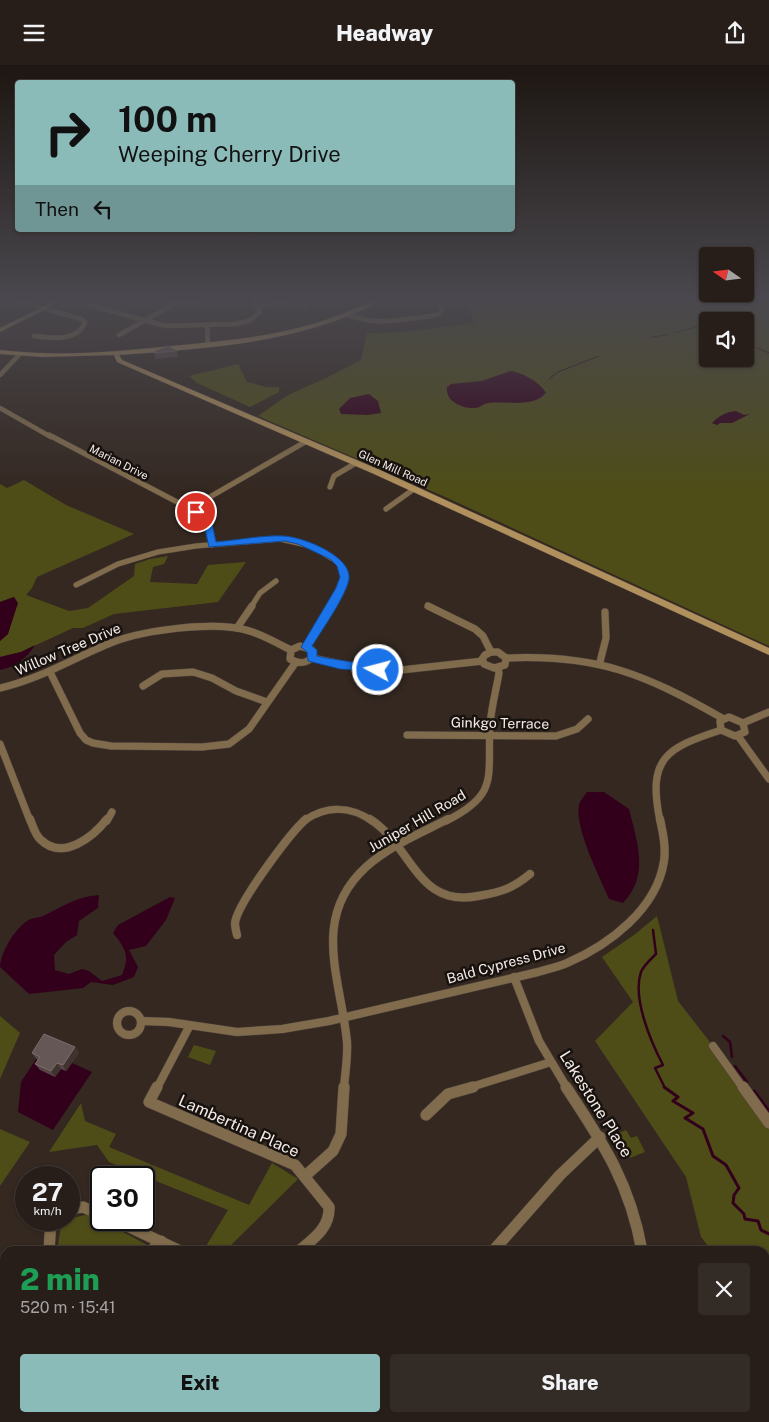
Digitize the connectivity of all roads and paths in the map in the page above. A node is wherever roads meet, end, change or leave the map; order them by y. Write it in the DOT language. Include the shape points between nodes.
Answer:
graph roads {
  1 [pos="11,363"];
  2 [pos="125,363"];
  3 [pos="0,375"];
  4 [pos="0,408"];
  5 [pos="305,442"];
  6 [pos="356,463"];
  7 [pos="330,487"];
  8 [pos="414,489"];
  9 [pos="189,509"];
  10 [pos="386,509"];
  11 [pos="212,545"];
  12 [pos="276,581"];
  13 [pos="76,585"];
  14 [pos="428,606"];
  15 [pos="605,612"];
  16 [pos="237,628"];
  17 [pos="306,647"];
  18 [pos="291,650"];
  19 [pos="491,652"];
  20 [pos="769,652"];
  21 [pos="506,657"];
  22 [pos="312,658"];
  23 [pos="483,661"];
  24 [pos="296,662"];
  25 [pos="600,662"];
  26 [pos="498,668"];
  27 [pos="50,672"];
  28 [pos="142,686"];
  29 [pos="0,688"];
  30 [pos="268,702"];
  31 [pos="769,712"];
  32 [pos="722,718"];
  33 [pos="588,719"];
  34 [pos="743,723"];
  35 [pos="721,730"];
  36 [pos="407,735"];
  37 [pos="490,735"];
  38 [pos="738,736"];
  39 [pos="0,744"];
  40 [pos="769,779"];
  41 [pos="112,812"];
  42 [pos="396,846"];
  43 [pos="530,875"];
  44 [pos="237,935"];
  45 [pos="514,977"];
  46 [pos="342,1017"];
  47 [pos="141,1021"];
  48 [pos="189,1027"];
  49 [pos="713,1046"];
  50 [pos="551,1062"];
  51 [pos="426,1115"];
  52 [pos="769,1123"];
  53 [pos="600,1137"];
  54 [pos="305,1175"];
  55 [pos="50,1231"];
  56 [pos="140,1231"];
  57 [pos="162,1241"];
  58 [pos="49,1246"];
  59 [pos="156,1246"];
  60 [pos="171,1246"];
  61 [pos="305,1246"];
  62 [pos="497,1246"];
  63 [pos="641,1246"];
  1 -- 3 [label="street"];
  2 -- 5 [label="main road, Glen Mill Road"];
  4 -- 9 [label="street, Marian Drive"];
  5 -- 6 [label="main road, Glen Mill Road"];
  5 -- 9 [label="street"];
  6 -- 7 [label="street" via="334,476"];
  6 -- 8 [label="main road, Glen Mill Road"];
  8 -- 10 [label="street"];
  8 -- 20 [label="main road, Glen Mill Road"];
  9 -- 11 [label="street, Marian Drive" via="207,519"];
  11 -- 13 [label="street" via="146,555 95,573"];
  11 -- 17 [label="street" via="285,539 301,542 333,557 341,565 344,577 341,588"];
  12 -- 16 [label="street" via="260,593"];
  14 -- 19 [label="street" via="475,629 483,636"];
  15 -- 25 [label="street" via="606,638"];
  16 -- 18 [label="street, Willow Tree Drive"];
  16 -- 27 [label="street, Willow Tree Drive" via="212,627 126,637"];
  17 -- 18 [label="street"];
  17 -- 22 [label="street" via="312,650"];
  18 -- 24 [label="street" via="288,656"];
  19 -- 21 [label="street"];
  19 -- 23 [label="street" via="483,657"];
  21 -- 25 [label="street" via="553,656"];
  21 -- 26 [label="street" via="505,665"];
  22 -- 23 [label="street" via="355,667 401,670"];
  22 -- 24 [label="street" via="303,663"];
  23 -- 26 [label="street" via="487,666"];
  24 -- 30 [label="street"];
  25 -- 32 [label="street" via="642,677"];
  26 -- 37 [label="street, Juniper Hill Road"];
  27 -- 29 [label="street, Willow Tree Drive"];
  27 -- 30 [label="street" via="80,733 86,740 99,744 222,746 242,736"];
  28 -- 30 [label="street" via="162,674 193,673"];
  31 -- 34 [label="street"];
  32 -- 34 [label="street" via="733,717"];
  32 -- 35 [label="street" via="719,723"];
  33 -- 37 [label="street, Ginkgo Terrace" via="576,729 556,736"];
  34 -- 38 [label="street" via="746,729"];
  35 -- 38 [label="street"];
  35 -- 45 [label="street, Bald Cypress Drive" via="676,748 665,757 659,768 655,792 664,839 664,860 654,892 639,914 569,962"];
  36 -- 37 [label="street, Ginkgo Terrace"];
  37 -- 42 [label="street, Juniper Hill Road" via="490,776 479,799"];
  38 -- 40 [label="street"];
  39 -- 41 [label="street" via="36,835 43,842 56,847 79,844 98,832"];
  42 -- 43 [label="street" via="431,889 447,897 463,899 507,889"];
  42 -- 44 [label="street" via="378,823 361,813 337,809 317,813 302,821 289,835 242,906 235,923"];
  42 -- 46 [label="street, Juniper Hill Road" via="378,855 358,874 338,904 332,943"];
  45 -- 46 [label="street, Bald Cypress Drive"];
  45 -- 50 [label="street, Lakestone Place" via="534,1030"];
  46 -- 48 [label="street, Bald Cypress Drive" via="251,1032"];
  46 -- 54 [label="street, Juniper Hill Road" via="347,1056 341,1134 333,1151"];
  47 -- 48 [label="street, Bald Cypress Drive"];
  48 -- 54 [label="street, Lambertina Place" via="149,1102 295,1165"];
  49 -- 52 [label="street"];
  50 -- 51 [label="street" via="448,1094"];
  50 -- 53 [label="street, Lakestone Place"];
  53 -- 62 [label="street" via="560,1175"];
  53 -- 63 [label="street, Lakestone Place" via="626,1188"];
  54 -- 61 [label="street, Lambertina Place" via="329,1207 331,1215 328,1223"];
  55 -- 58 [label="street"];
  56 -- 57 [label="street"];
  57 -- 59 [label="street"];
  57 -- 60 [label="street"];
}
